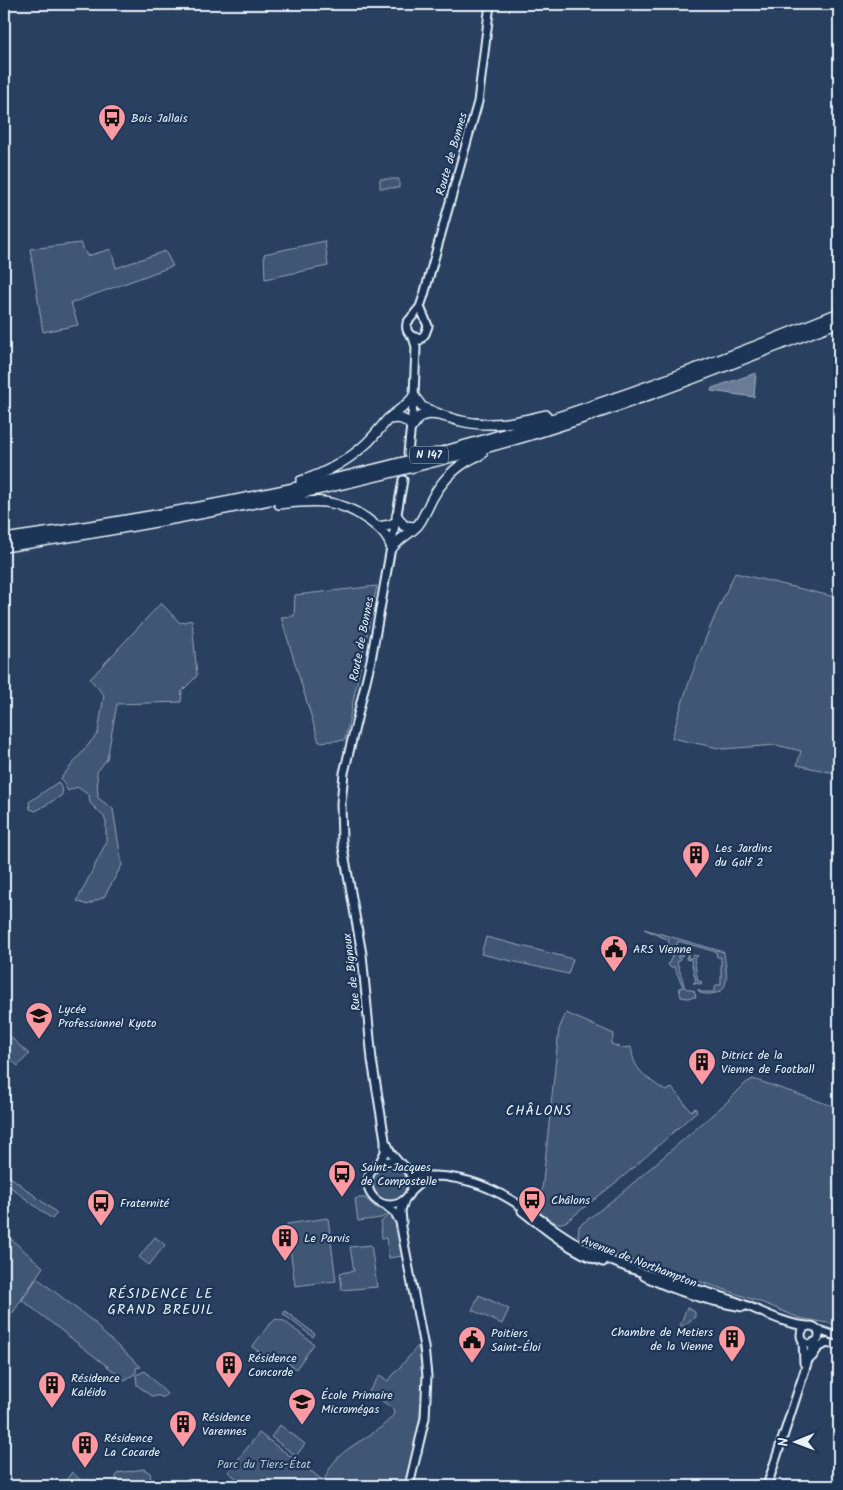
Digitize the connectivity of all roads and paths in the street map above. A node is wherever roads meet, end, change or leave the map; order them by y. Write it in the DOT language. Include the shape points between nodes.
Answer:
graph roads {
  1 [pos="490,4"];
  2 [pos="420,307"];
  3 [pos="839,313"];
  4 [pos="412,316"];
  5 [pos="424,319"];
  6 [pos="839,322"];
  7 [pos="413,337"];
  8 [pos="422,337"];
  9 [pos="416,347"];
  10 [pos="414,396"];
  11 [pos="573,412"];
  12 [pos="446,417"];
  13 [pos="389,419"];
  14 [pos="412,427"];
  15 [pos="526,436"];
  16 [pos="408,453"];
  17 [pos="403,480"];
  18 [pos="260,498"];
  19 [pos="396,519"];
  20 [pos="378,527"];
  21 [pos="416,527"];
  22 [pos="4,539"];
  23 [pos="4,547"];
  24 [pos="392,548"];
  25 [pos="341,802"];
  26 [pos="385,1140"];
  27 [pos="379,1164"];
  28 [pos="400,1164"];
  29 [pos="407,1170"];
  30 [pos="445,1177"];
  31 [pos="408,1196"];
  32 [pos="385,1205"];
  33 [pos="406,1252"];
  34 [pos="686,1290"];
  35 [pos="758,1310"];
  36 [pos="781,1319"];
  37 [pos="807,1326"];
  38 [pos="818,1330"];
  39 [pos="839,1337"];
  40 [pos="802,1338"];
  41 [pos="815,1342"];
  42 [pos="827,1343"];
  43 [pos="839,1345"];
  44 [pos="796,1397"];
  45 [pos="409,1486"];
  46 [pos="767,1486"];
  1 -- 2 [label="street, Route de Bonnes" via="478,102"];
  2 -- 4 [label="street, Route de Bonnes"];
  2 -- 5 [label="street"];
  3 -- 11 [label="highway, N 147"];
  4 -- 5 [label="street"];
  4 -- 7 [label="street" via="406,327"];
  5 -- 8 [label="street" via="428,326"];
  6 -- 15 [label="highway, N 147" via="664,389"];
  7 -- 8 [label="street"];
  7 -- 9 [label="street"];
  8 -- 9 [label="street"];
  9 -- 10 [label="street"];
  10 -- 12 [label="highway" via="422,407"];
  10 -- 13 [label="highway" via="409,404"];
  10 -- 14 [label="street"];
  11 -- 12 [label="highway" via="565,410 493,425"];
  11 -- 18 [label="highway, N 147" via="505,434"];
  12 -- 14 [label="highway" via="423,415"];
  13 -- 14 [label="highway" via="401,418"];
  13 -- 18 [label="highway" via="369,441 339,464"];
  14 -- 16 [label="street"];
  15 -- 18 [label="highway, N 147" via="396,472"];
  15 -- 21 [label="highway" via="521,442 472,458 459,466 441,484"];
  17 -- 19 [label="street, Route de Bonnes"];
  18 -- 20 [label="highway" via="268,505 310,500 339,504"];
  18 -- 22 [label="highway, N 147"];
  18 -- 23 [label="highway, N 147" via="80,536"];
  19 -- 20 [label="highway" via="390,525"];
  19 -- 21 [label="highway" via="404,526"];
  19 -- 24 [label="street, Route de Bonnes"];
  20 -- 24 [label="highway"];
  21 -- 24 [label="highway"];
  24 -- 25 [label="street, Route de Bonnes" via="371,660 344,773"];
  25 -- 26 [label="street, Rue de Bignoux" via="342,842 362,954 372,1060"];
  26 -- 27 [label="street, Rue de Bignoux" via="385,1151"];
  26 -- 28 [label="street, Rue de Bignoux"];
  27 -- 28 [label="street"];
  27 -- 32 [label="street" via="371,1173 368,1186 373,1198"];
  28 -- 29 [label="street"];
  29 -- 30 [label="street, Avenue de Northampton" via="418,1175"];
  29 -- 31 [label="street" via="411,1180"];
  30 -- 31 [label="street, Avenue de Northampton" via="423,1181"];
  30 -- 34 [label="street, Avenue de Northampton" via="474,1182 499,1193 577,1244 606,1259"];
  31 -- 32 [label="street" via="395,1205"];
  31 -- 33 [label="street" via="401,1214"];
  32 -- 33 [label="street" via="398,1218"];
  33 -- 45 [label="street" via="428,1376 425,1418"];
  34 -- 35 [label="street, Avenue de Northampton"];
  34 -- 35 [label="street, Avenue de Northampton" via="722,1304"];
  35 -- 36 [label="street, Avenue de Northampton"];
  36 -- 37 [label="street, Avenue de Northampton"];
  36 -- 40 [label="street, Avenue de Northampton"];
  37 -- 38 [label="street"];
  37 -- 40 [label="street" via="802,1330"];
  38 -- 39 [label="street"];
  38 -- 41 [label="street"];
  40 -- 41 [label="street" via="808,1343"];
  40 -- 44 [label="street" via="805,1361"];
  41 -- 42 [label="street"];
  41 -- 44 [label="street"];
  42 -- 43 [label="street"];
  42 -- 44 [label="street" via="814,1353"];
  44 -- 46 [label="street"];
}
